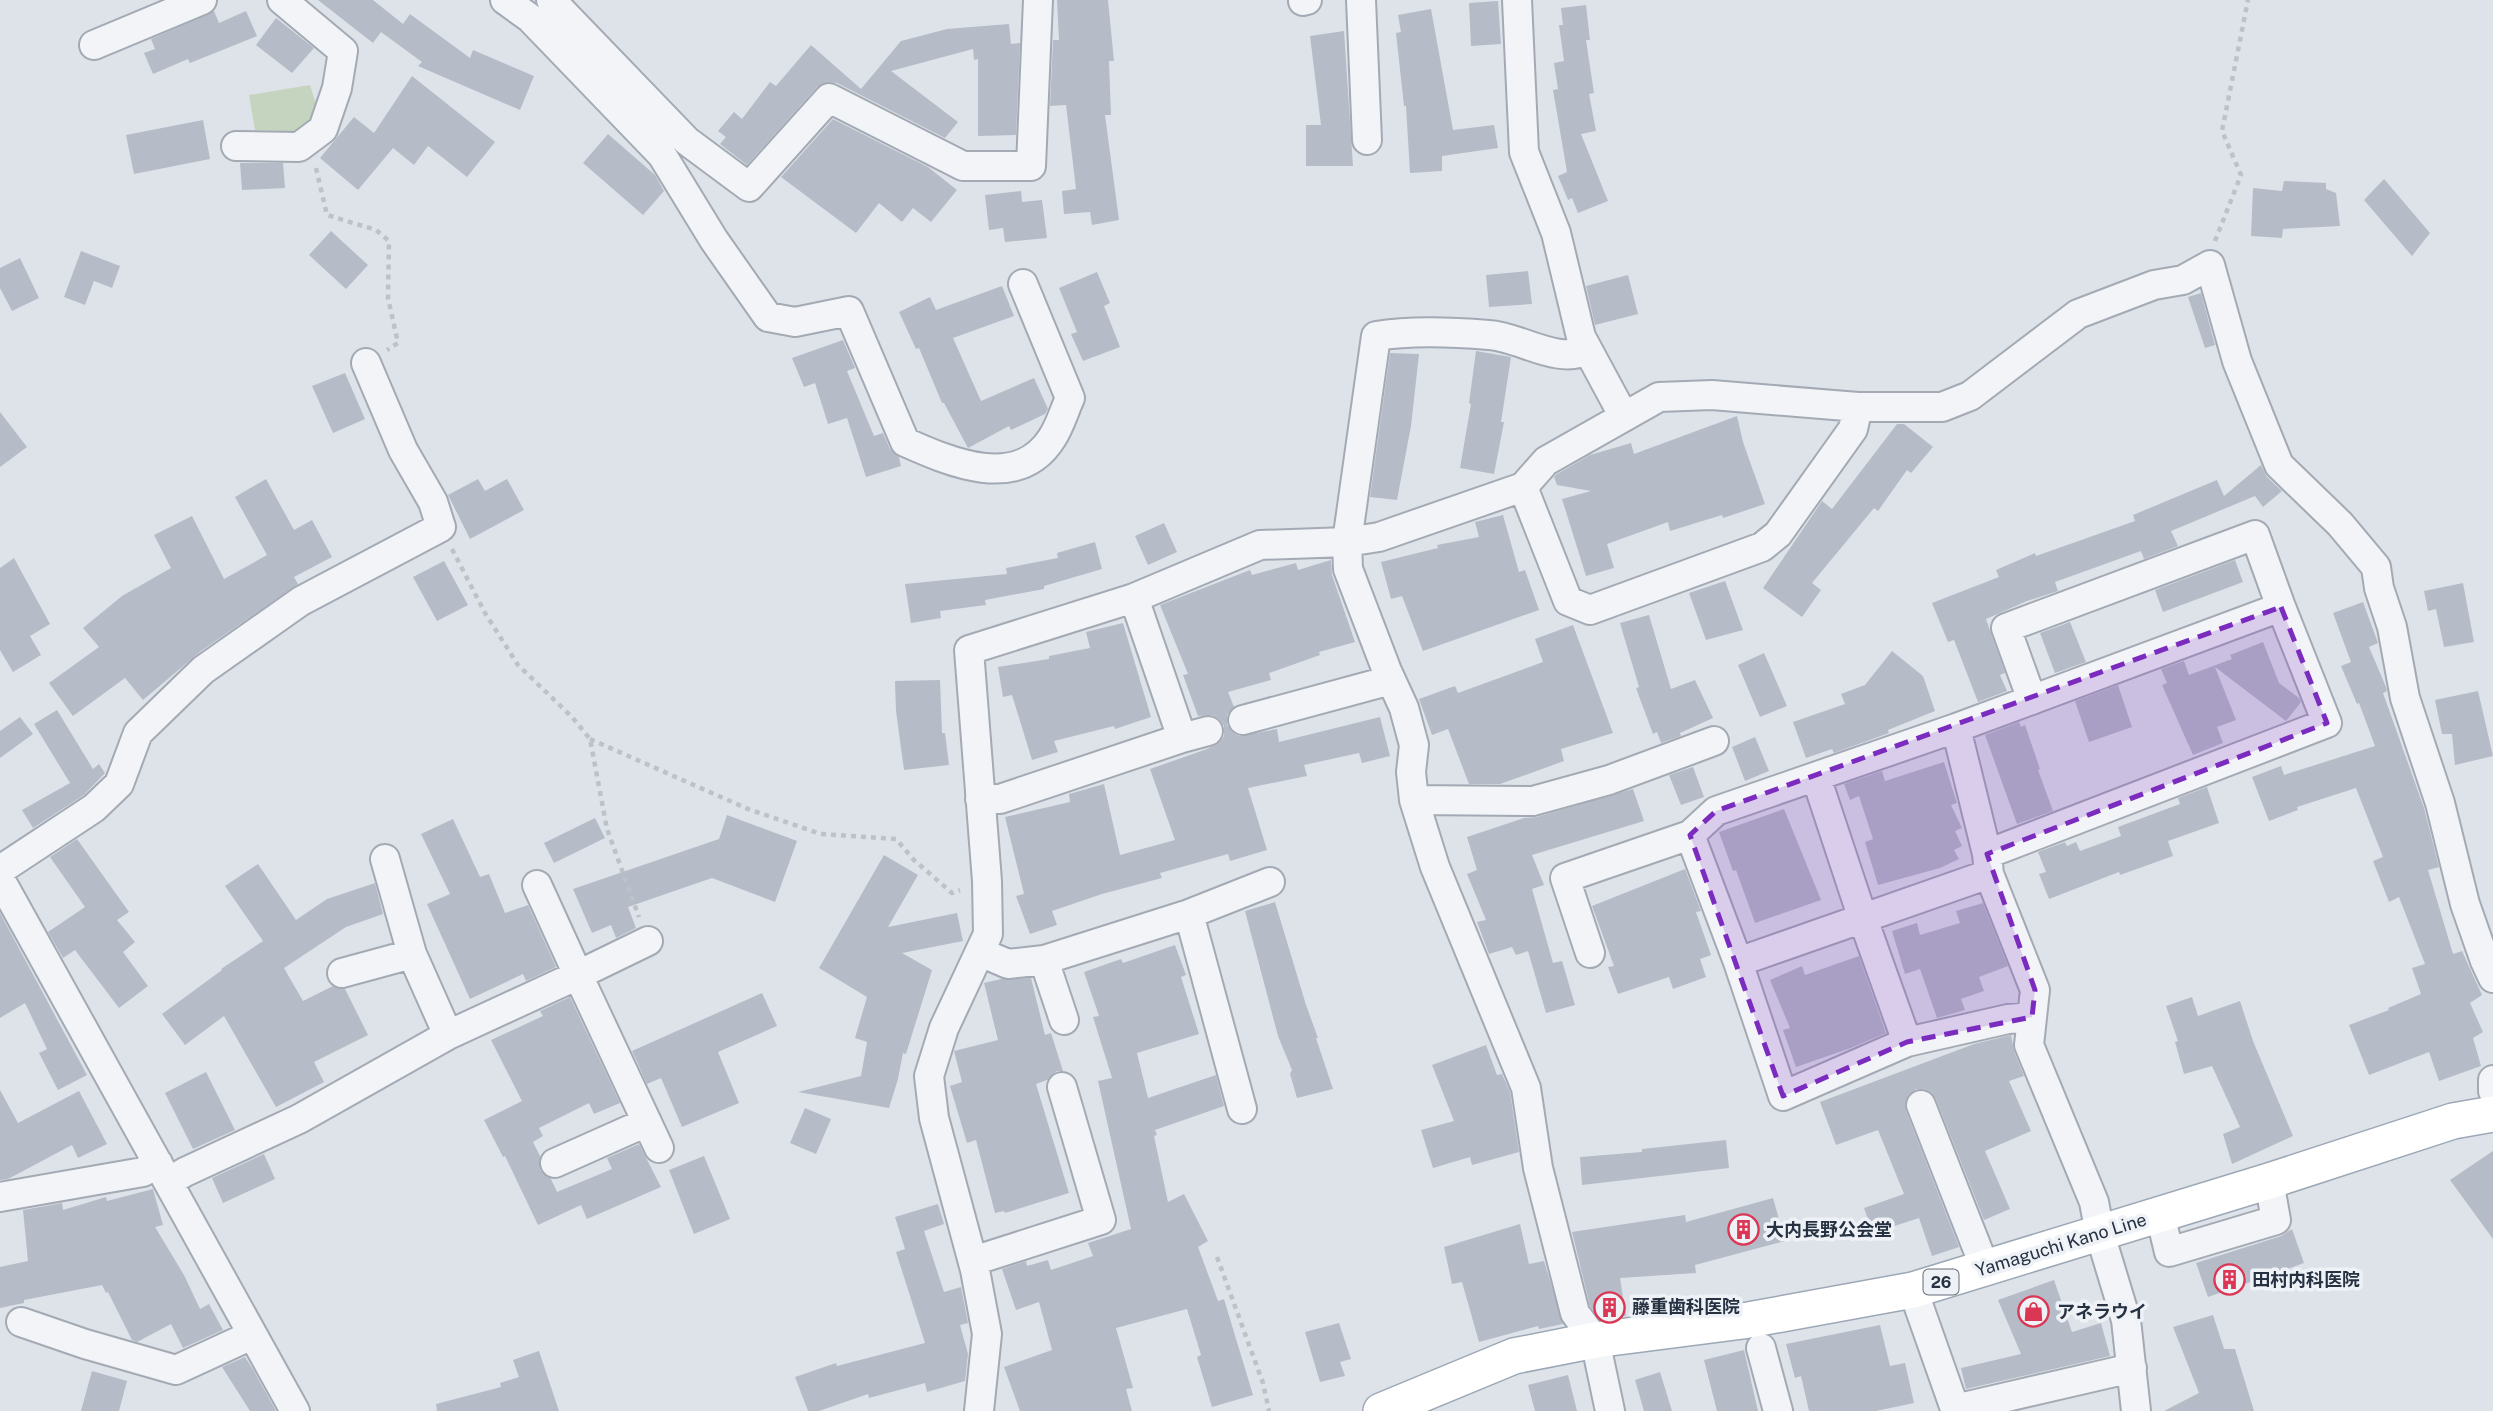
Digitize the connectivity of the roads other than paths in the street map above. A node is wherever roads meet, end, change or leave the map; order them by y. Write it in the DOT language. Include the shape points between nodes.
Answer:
graph roads {
  1 [pos="202,0"];
  2 [pos="282,0"];
  3 [pos="505,0"];
  4 [pos="551,0"];
  5 [pos="1038,0"];
  6 [pos="1361,0"];
  7 [pos="1517,0"];
  8 [pos="94,45"];
  9 [pos="1367,140"];
  10 [pos="236,146"];
  11 [pos="1023,284"];
  12 [pos="1588,351"];
  13 [pos="366,363"];
  14 [pos="1858,407"];
  15 [pos="1623,415"];
  16 [pos="1523,487"];
  17 [pos="1347,542"];
  18 [pos="1134,598"];
  19 [pos="2281,607"];
  20 [pos="1391,680"];
  21 [pos="2032,699"];
  22 [pos="1243,720"];
  23 [pos="1956,728"];
  24 [pos="1714,741"];
  25 [pos="1816,777"];
  26 [pos="981,799"];
  27 [pos="1414,800"];
  28 [pos="1690,835"];
  29 [pos="385,859"];
  30 [pos="1988,864"];
  31 [pos="0,870"];
  32 [pos="0,879"];
  33 [pos="1270,882"];
  34 [pos="537,885"];
  35 [pos="1189,914"];
  36 [pos="1863,919"];
  37 [pos="648,941"];
  38 [pos="980,951"];
  39 [pos="1590,953"];
  40 [pos="412,954"];
  41 [pos="1044,960"];
  42 [pos="1738,962"];
  43 [pos="342,973"];
  44 [pos="578,975"];
  45 [pos="2493,978"];
  46 [pos="2032,1017"];
  47 [pos="1064,1020"];
  48 [pos="448,1035"];
  49 [pos="1907,1042"];
  50 [pos="2493,1080"];
  51 [pos="1062,1087"];
  52 [pos="2493,1091"];
  53 [pos="1921,1105"];
  54 [pos="1242,1109"];
  55 [pos="2493,1114"];
  56 [pos="647,1122"];
  57 [pos="659,1148"];
  58 [pos="555,1163"];
  59 [pos="163,1173"];
  60 [pos="0,1197"];
  61 [pos="2099,1234"];
  62 [pos="973,1261"];
  63 [pos="1985,1268"];
  64 [pos="1913,1290"];
  65 [pos="21,1322"];
  66 [pos="252,1335"];
  67 [pos="1595,1340"];
  68 [pos="1761,1348"];
  69 [pos="2132,1368"];
  70 [pos="1950,1410"];
  71 [pos="295,1411"];
  72 [pos="979,1411"];
  73 [pos="1381,1411"];
  74 [pos="1610,1411"];
  75 [pos="1778,1411"];
  76 [pos="2136,1411"];
  1 -- 8 [label="street"];
  2 -- 10 [label="street" via="343,51 337,88 323,129 299,147"];
  3 -- 11 [label="street" via="530,18 662,155 768,317 795,322 849,311 905,442 943,459 986,470 1028,463 1052,439 1070,398"];
  4 -- 5 [label="street" via="687,141 749,187 829,98 963,166 1031,166"];
  6 -- 9 [label="street"];
  7 -- 12 [label="street" via="1524,152 1556,233 1580,337"];
  12 -- 15 [label="street"];
  12 -- 17 [label="street" via="1564,355 1493,335 1376,336"];
  13 -- 31 [label="street" via="441,527 301,601 203,670 138,733 119,784 94,808"];
  14 -- 15 [label="street" via="1712,395 1659,397"];
  14 -- 16 [label="street" via="1853,429 1778,534 1762,547 1590,610 1568,601"];
  14 -- 45 [label="street" via="1942,407 1970,396 2078,314 2154,285 2183,280 2210,265 2237,361 2278,465 2340,524 2376,567 2405,698 2440,803 2465,904"];
  15 -- 16 [label="street" via="1546,461"];
  16 -- 17 [label="street" via="1379,537"];
  17 -- 18 [label="street" via="1260,545"];
  17 -- 20 [label="street" via="1348,569"];
  18 -- 26 [label="street" via="969,650"];
  18 -- 26 [label="street" via="1195,734 1000,799"];
  19 -- 21 [label="street"];
  19 -- 21 [label="street" via="2255,535 2006,628"];
  19 -- 30 [label="street" via="2327,723"];
  20 -- 22 [label="street"];
  20 -- 27 [label="street" via="1414,745"];
  21 -- 23 [label="street"];
  23 -- 25 [label="street"];
  23 -- 30 [label="street"];
  24 -- 27 [label="street" via="1609,780 1533,801"];
  25 -- 28 [label="street" via="1716,811"];
  25 -- 36 [label="street"];
  26 -- 38 [label="street" via="988,934"];
  27 -- 67 [label="street" via="1436,867 1526,1088 1538,1168 1575,1313"];
  28 -- 39 [label="street" via="1565,878"];
  28 -- 42 [label="street"];
  29 -- 40 [label="street"];
  30 -- 36 [label="street"];
  30 -- 46 [label="street" via="2035,990"];
  32 -- 59 [label="street"];
  33 -- 35 [label="street"];
  34 -- 44 [label="street"];
  35 -- 41 [label="street"];
  35 -- 54 [label="street"];
  36 -- 42 [label="street"];
  36 -- 49 [label="street"];
  37 -- 44 [label="street"];
  38 -- 41 [label="street" via="1008,964"];
  38 -- 62 [label="street" via="944,1028 929,1076 934,1118"];
  40 -- 43 [label="street"];
  40 -- 48 [label="street"];
  41 -- 47 [label="street"];
  42 -- 49 [label="street" via="1783,1096"];
  44 -- 48 [label="street"];
  44 -- 56 [label="street"];
  46 -- 49 [label="street"];
  46 -- 61 [label="street" via="2029,1045 2094,1202"];
  48 -- 59 [label="street" via="299,1119 185,1172"];
  50 -- 52 [label="street"];
  51 -- 62 [label="street" via="1101,1220"];
  53 -- 63 [label="street"];
  55 -- 61 [label="main road, Yamaguchi Kano Line / 26" via="2453,1121"];
  56 -- 57 [label="street"];
  56 -- 58 [label="street"];
  59 -- 60 [label="street" via="143,1172"];
  59 -- 66 [label="street"];
  61 -- 63 [label="main road, Yamaguchi Kano Line / 26"];
  61 -- 69 [label="street" via="2126,1320"];
  62 -- 72 [label="street" via="987,1334"];
  63 -- 64 [label="main road, Yamaguchi Kano Line / 26"];
  64 -- 67 [label="main road, Yamaguchi Kano Line / 26" via="1743,1321"];
  64 -- 70 [label="street" via="1943,1337"];
  65 -- 66 [label="street" via="176,1370"];
  66 -- 71 [label="street"];
  67 -- 73 [label="main road, Yamaguchi Kano Line / 26" via="1514,1356"];
  67 -- 74 [label="street"];
  68 -- 75 [label="street"];
  69 -- 70 [label="street"];
  69 -- 76 [label="street"];
}
